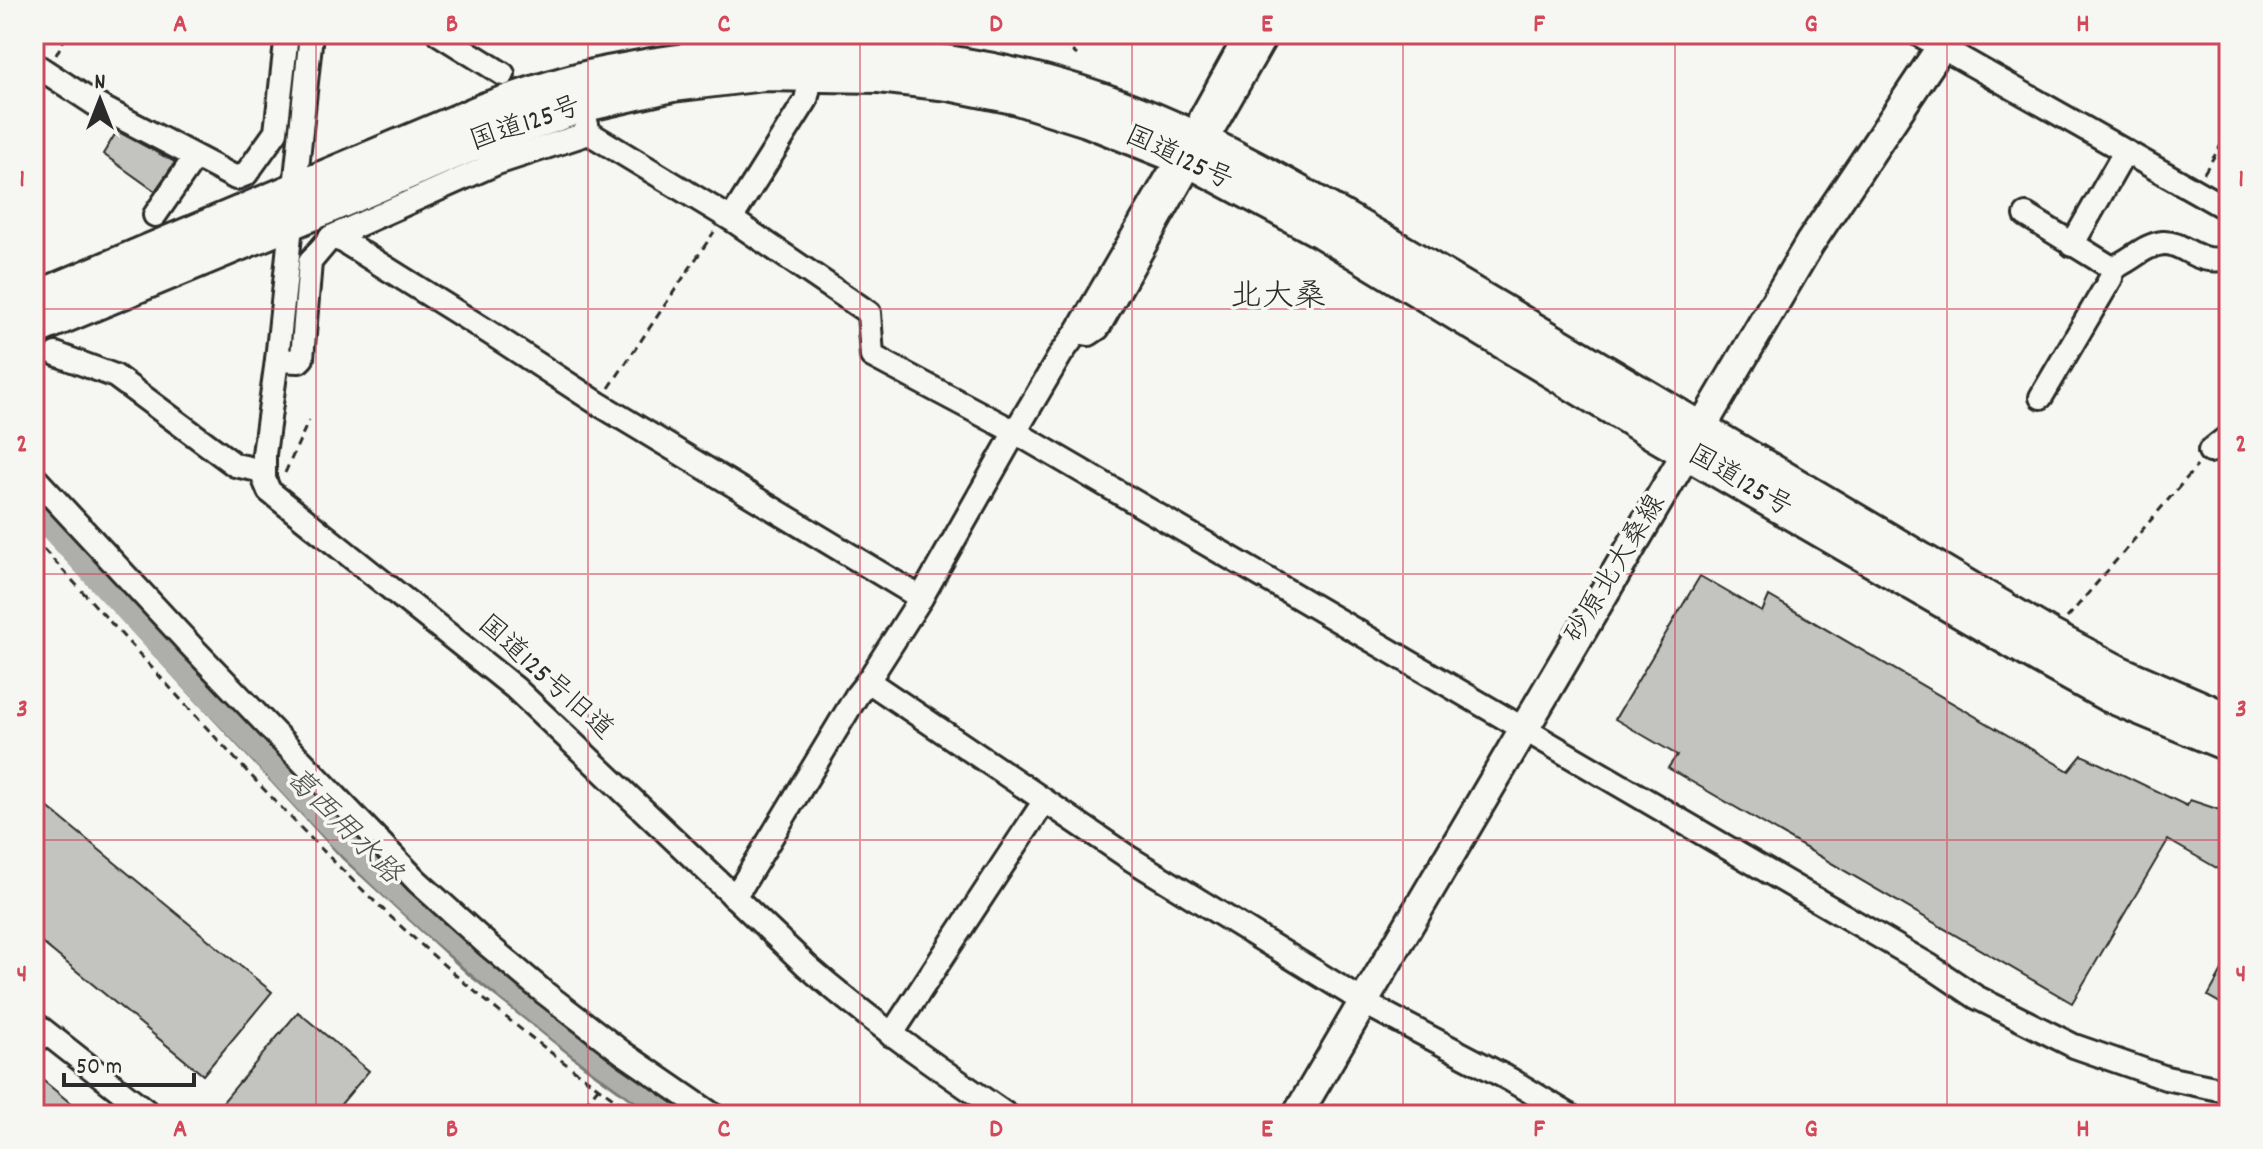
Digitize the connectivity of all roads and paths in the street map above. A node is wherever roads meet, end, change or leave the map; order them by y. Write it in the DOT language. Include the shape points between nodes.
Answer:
graph roads {
  1 [pos="67,34"];
  2 [pos="287,34"];
  3 [pos="311,34"];
  4 [pos="439,34"];
  5 [pos="1050,34"];
  6 [pos="1247,34"];
  7 [pos="1267,34"];
  8 [pos="1936,39"];
  9 [pos="860,44"];
  10 [pos="1077,55"];
  11 [pos="40,68"];
  12 [pos="503,74"];
  13 [pos="807,74"];
  14 [pos="585,119"];
  15 [pos="2229,132"];
  16 [pos="1191,150"];
  17 [pos="2125,152"];
  18 [pos="195,157"];
  19 [pos="295,189"];
  20 [pos="2193,191"];
  21 [pos="2229,210"];
  22 [pos="155,215"];
  23 [pos="2026,215"];
  24 [pos="728,217"];
  25 [pos="291,222"];
  26 [pos="331,237"];
  27 [pos="2072,245"];
  28 [pos="2229,258"];
  29 [pos="2112,268"];
  30 [pos="34,299"];
  31 [pos="34,329"];
  32 [pos="56,354"];
  33 [pos="277,360"];
  34 [pos="2041,397"];
  35 [pos="599,404"];
  36 [pos="309,420"];
  37 [pos="1015,432"];
  38 [pos="2229,436"];
  39 [pos="1693,440"];
  40 [pos="2210,451"];
  41 [pos="272,476"];
  42 [pos="34,477"];
  43 [pos="34,539"];
  44 [pos="921,598"];
  45 [pos="2052,637"];
  46 [pos="868,681"];
  47 [pos="2229,720"];
  48 [pos="1523,729"];
  49 [pos="2229,745"];
  50 [pos="1044,802"];
  51 [pos="733,896"];
  52 [pos="1365,1002"];
  53 [pos="34,1023"];
  54 [pos="891,1035"];
  55 [pos="598,1088"];
  56 [pos="2229,1091"];
  57 [pos="151,1115"];
  58 [pos="576,1115"];
  59 [pos="638,1115"];
  60 [pos="713,1115"];
  61 [pos="1007,1115"];
  62 [pos="1297,1115"];
  63 [pos="1569,1115"];
  1 -- 11 [label="path"];
  2 -- 18 [label="street" via="276,132 246,174 236,178"];
  3 -- 19 [label="street"];
  4 -- 12 [label="street"];
  5 -- 10 [label="path"];
  6 -- 16 [label="street"];
  7 -- 16 [label="street"];
  8 -- 17 [label="street"];
  8 -- 39 [label="main road, 砂原北大桑線"];
  9 -- 16 [label="highway, 国道125号" via="884,54 1020,75 1110,103 1154,120"];
  9 -- 19 [label="highway, 国道125号" via="723,55 606,73 486,109"];
  11 -- 18 [label="street"];
  13 -- 14 [label="highway, 国道125号" via="673,85"];
  13 -- 16 [label="highway, 国道125号" via="949,84 1014,97"];
  13 -- 24 [label="street" via="806,100"];
  14 -- 24 [label="street"];
  14 -- 25 [label="highway, 国道125号" via="469,146"];
  14 -- 26 [label="street"];
  15 -- 20 [label="path"];
  16 -- 37 [label="street" via="1098,328 1089,334 1077,332"];
  16 -- 39 [label="highway, 国道125号" via="1357,226"];
  17 -- 20 [label="street"];
  17 -- 27 [label="street"];
  18 -- 22 [label="street"];
  19 -- 25 [label="street"];
  19 -- 30 [label="highway, 国道125号"];
  20 -- 21 [label="street"];
  23 -- 27 [label="street"];
  24 -- 35 [label="path"];
  24 -- 37 [label="street" via="869,313 872,356"];
  25 -- 31 [label="highway, 国道125号"];
  25 -- 33 [label="street"];
  26 -- 33 [label="street" via="310,262 302,358"];
  26 -- 35 [label="street"];
  27 -- 29 [label="street"];
  28 -- 29 [label="street" via="2202,259 2159,243"];
  29 -- 34 [label="street"];
  32 -- 41 [label="street" via="115,376 235,465"];
  33 -- 41 [label="street"];
  35 -- 44 [label="street"];
  36 -- 41 [label="path"];
  37 -- 44 [label="street"];
  37 -- 48 [label="street"];
  38 -- 40 [label="street"];
  39 -- 45 [label="highway, 国道125号"];
  39 -- 48 [label="main road, 砂原北大桑線"];
  39 -- 49 [label="highway, 国道125号" via="1891,573 2108,695"];
  40 -- 45 [label="path"];
  41 -- 51 [label="street, 国道125号旧道" via="269,491 515,688"];
  42 -- 60 [label="street" via="417,881 545,993"];
  43 -- 55 [label="path" via="371,898 465,982"];
  44 -- 46 [label="street"];
  45 -- 47 [label="highway, 国道125号"];
  46 -- 50 [label="street"];
  46 -- 51 [label="street"];
  48 -- 52 [label="main road, 砂原北大桑線"];
  48 -- 56 [label="street" via="1976,997 2074,1046 2166,1078"];
  50 -- 52 [label="street"];
  50 -- 54 [label="street"];
  51 -- 54 [label="street, 国道125号旧道"];
  52 -- 62 [label="main road, 砂原北大桑線"];
  52 -- 63 [label="street"];
  53 -- 57 [label="street"];
  54 -- 61 [label="street, 国道125号旧道"];
  55 -- 58 [label="path"];
  55 -- 59 [label="path"];
}
